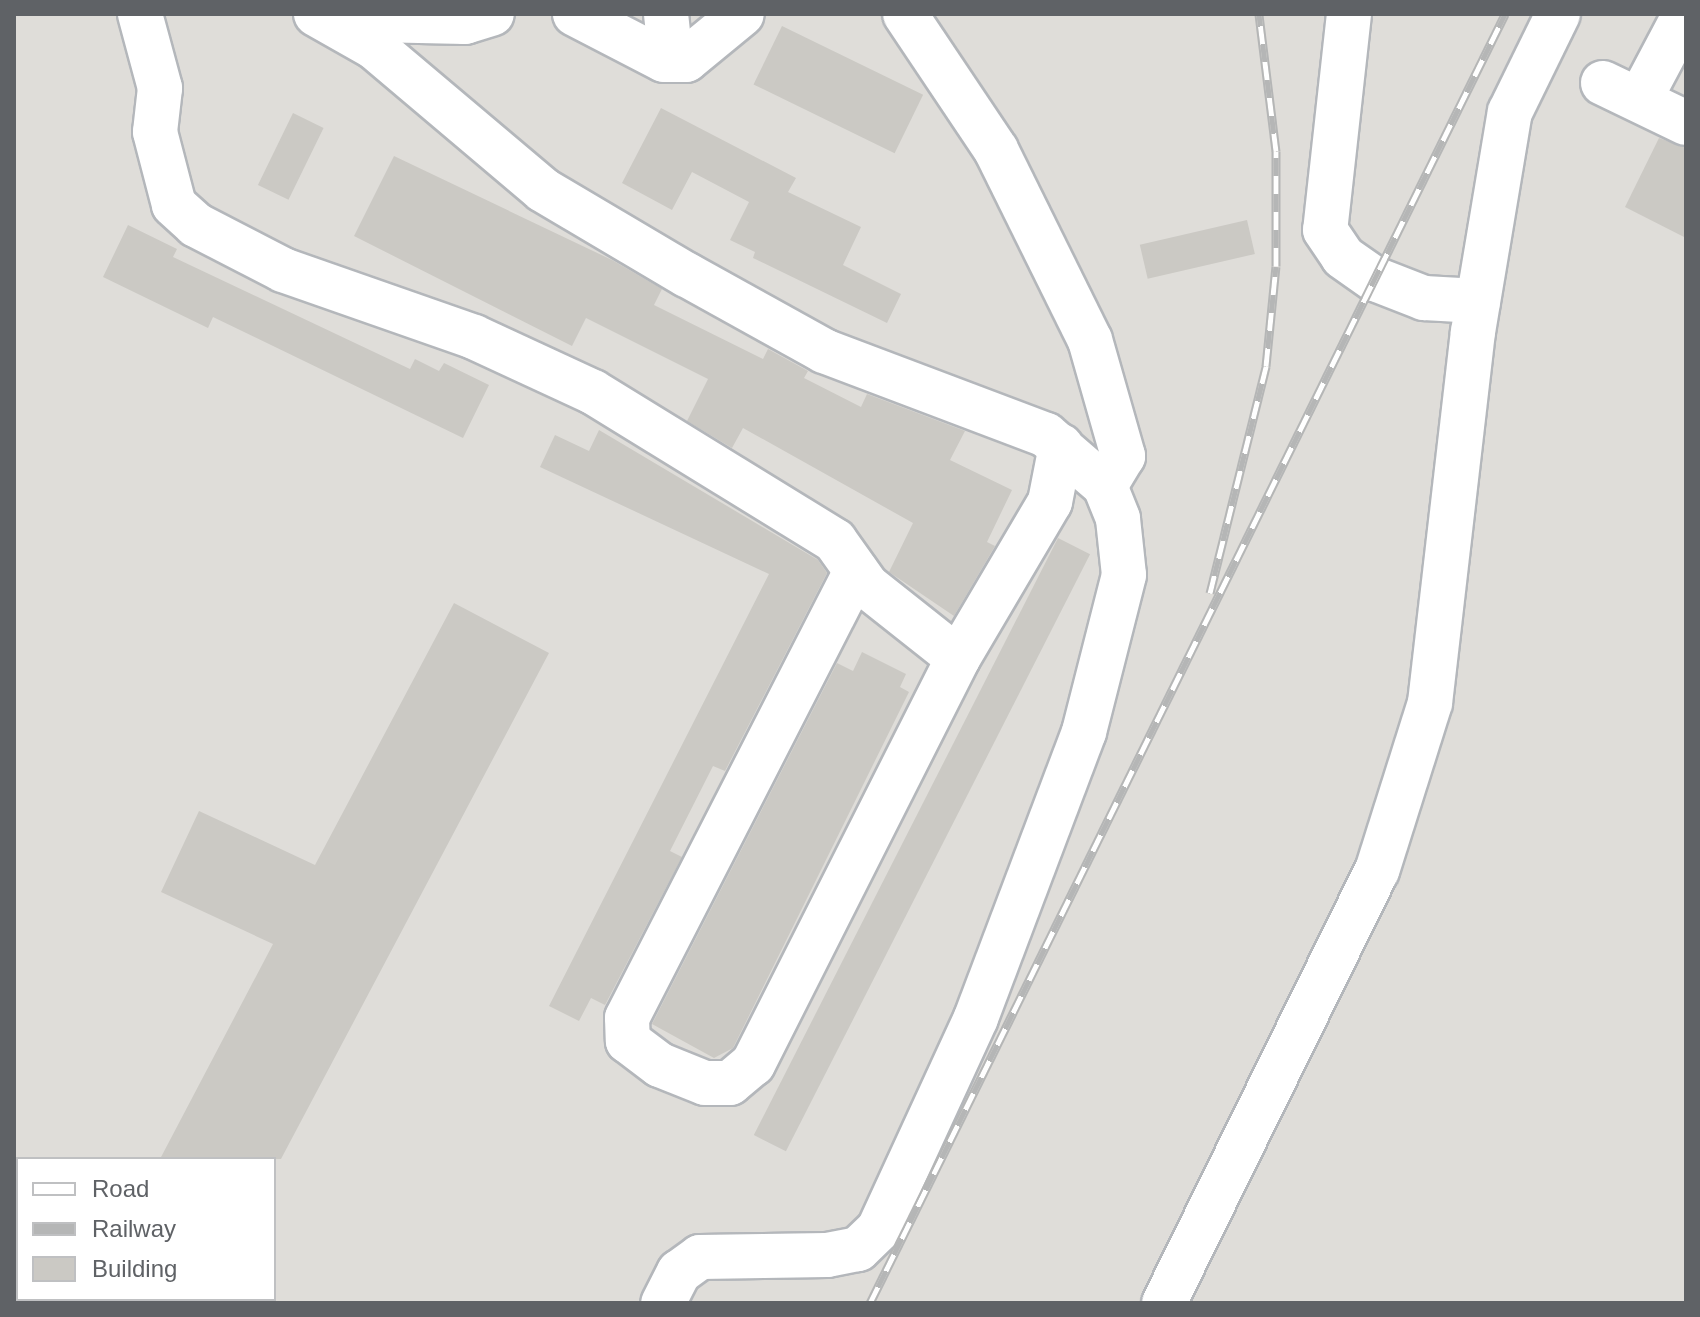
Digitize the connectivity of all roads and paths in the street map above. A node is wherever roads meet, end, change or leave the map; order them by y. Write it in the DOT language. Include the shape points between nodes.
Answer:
graph roads {
  1 [pos="140,14"];
  2 [pos="492,14"];
  3 [pos="575,14"];
  4 [pos="666,14"];
  5 [pos="742,14"];
  6 [pos="905,14"];
  7 [pos="1349,14"];
  8 [pos="1558,14"];
  9 [pos="1685,14"];
  10 [pos="321,17"];
  11 [pos="671,60"];
  12 [pos="1686,123"];
  13 [pos="1478,301"];
  14 [pos="1061,446"];
  15 [pos="1105,486"];
  16 [pos="856,571"];
  17 [pos="958,658"];
  18 [pos="663,1303"];
  19 [pos="1164,1303"];
  1 -- 16 [label="lane" via="160,88 155,132 174,205 196,225 283,270 474,337 593,392 835,541"];
  2 -- 10 [label="lane" via="465,22"];
  3 -- 11 [label="lane"];
  4 -- 11 [label="lane"];
  5 -- 11 [label="lane" via="686,60"];
  6 -- 15 [label="lane" via="996,150 1090,340 1123,456"];
  7 -- 13 [label="lane" via="1325,230 1343,257 1375,279 1424,298"];
  8 -- 13 [label="lane" via="1510,112"];
  9 -- 12 [label="lane" via="1622,91"];
  10 -- 14 [label="lane" via="374,47 543,190 674,268 824,351 981,407"];
  13 -- 19 [label="lane" via="1432,689 1412,763 1377,871"];
  14 -- 15 [label="lane"];
  14 -- 17 [label="lane" via="1050,502"];
  15 -- 18 [label="lane" via="1118,519 1124,575 1084,732 976,1018 879,1229 858,1249 827,1255 700,1257 679,1272"];
  16 -- 17 [label="lane" via="898,615"];
  16 -- 17 [label="lane" via="637,993 628,1041 705,1083 730,1083 753,1064"];
}
